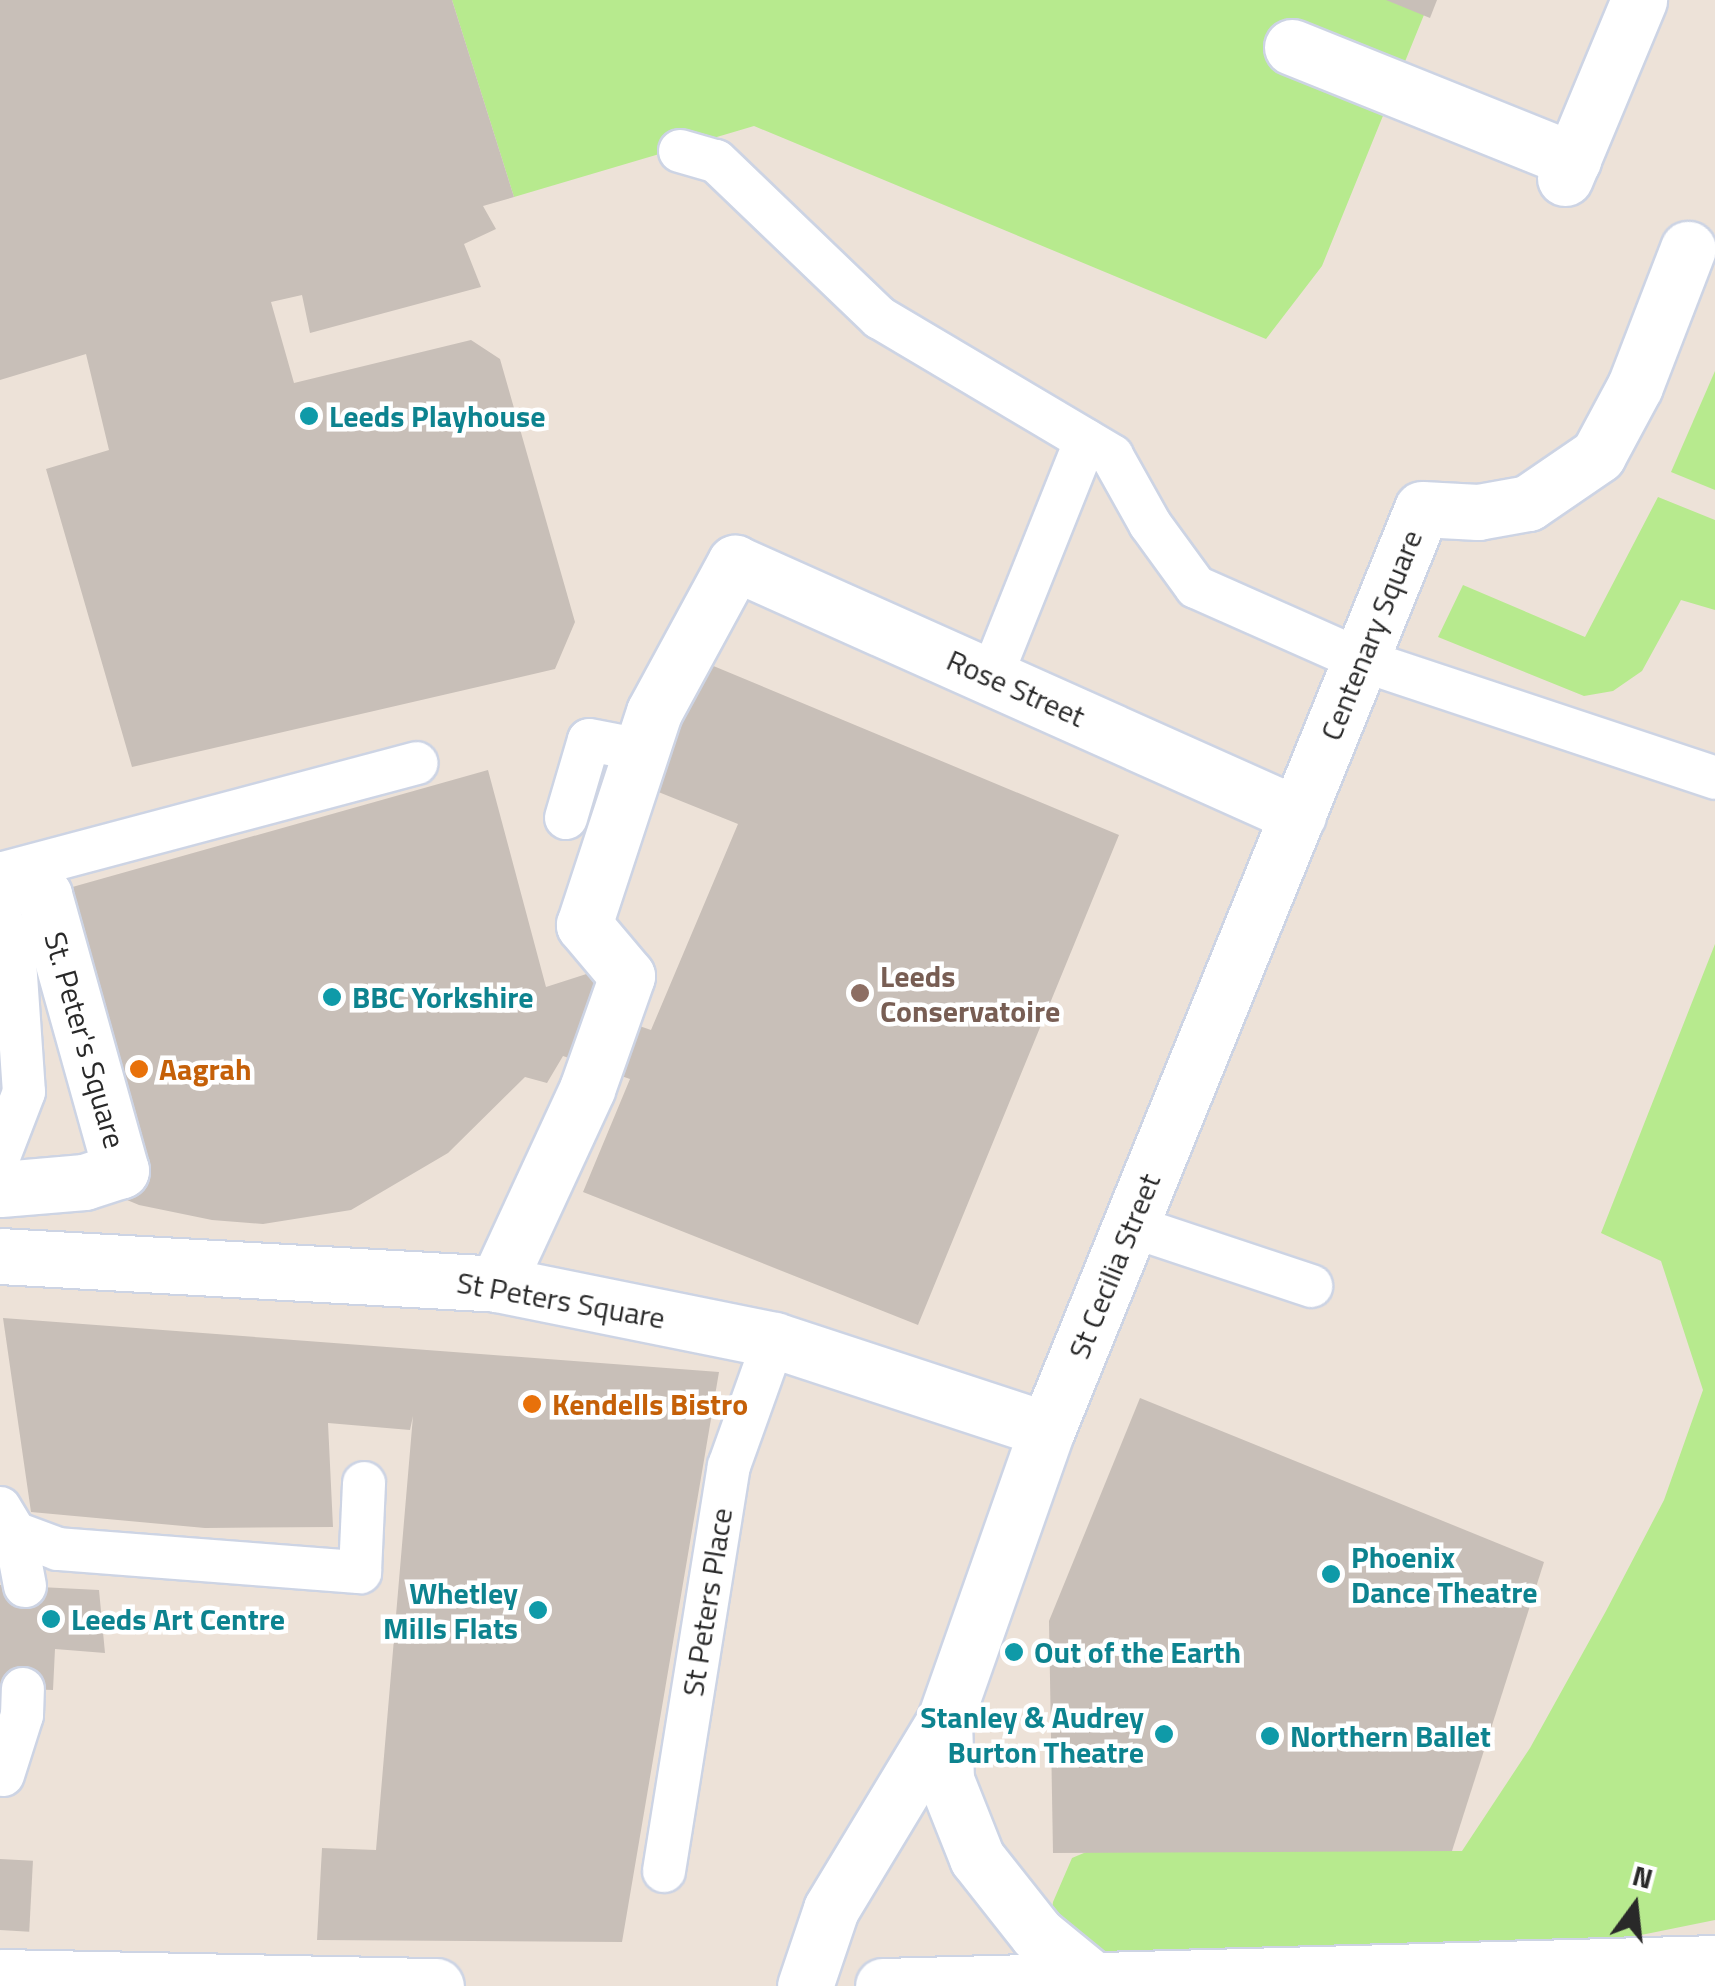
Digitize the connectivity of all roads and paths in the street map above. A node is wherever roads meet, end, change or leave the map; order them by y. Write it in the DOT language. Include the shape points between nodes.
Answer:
graph roads {
  1 [pos="1639,0"];
  2 [pos="1292,47"];
  3 [pos="680,150"];
  4 [pos="1688,249"];
  5 [pos="1086,440"];
  6 [pos="1361,660"];
  7 [pos="991,677"];
  8 [pos="642,750"];
  9 [pos="416,763"];
  10 [pos="1715,778"];
  11 [pos="1298,815"];
  12 [pos="566,818"];
  13 [pos="0,877"];
  14 [pos="0,916"];
  15 [pos="0,1154"];
  16 [pos="0,1190"];
  17 [pos="1131,1226"];
  18 [pos="1,1248"];
  19 [pos="497,1284"];
  20 [pos="1311,1286"];
  21 [pos="774,1340"];
  22 [pos="1046,1430"];
  23 [pos="364,1483"];
  24 [pos="8,1521"];
  25 [pos="26,1586"];
  26 [pos="23,1689"];
  27 [pos="944,1722"];
  28 [pos="3,1776"];
  29 [pos="664,1871"];
  30 [pos="1715,1963"];
  31 [pos="0,1977"];
  32 [pos="1092,1979"];
  33 [pos="436,1986"];
  34 [pos="805,1986"];
  35 [pos="882,1986"];
  1 -- 2 [label="street" via="1569,169"];
  3 -- 5 [label="lane" via="716,161 880,318"];
  4 -- 6 [label="street, Centenary Square" via="1635,386 1598,454 1528,503 1478,512 1422,510"];
  5 -- 6 [label="lane" via="1112,456 1196,587"];
  5 -- 7 [label="lane"];
  6 -- 10 [label="lane"];
  6 -- 11 [label="street, Centenary Square"];
  7 -- 8 [label="street, Rose Street" via="735,563 654,712"];
  7 -- 11 [label="street, Rose Street"];
  8 -- 12 [label="lane" via="589,740"];
  8 -- 19 [label="street" via="584,925 627,976 587,1090"];
  9 -- 13 [label="lane"];
  11 -- 17 [label="street, St Cecilia Street"];
  13 -- 16 [label="street, St. Peter's Square" via="44,895 121,1170 84,1182"];
  14 -- 15 [label="lane" via="15,961 24,1092"];
  17 -- 20 [label="lane"];
  17 -- 22 [label="street, St Cecilia Street"];
  18 -- 19 [label="street, St Peters Square"];
  19 -- 21 [label="street, St Peters Square"];
  21 -- 22 [label="street, St Peters Square"];
  21 -- 29 [label="lane, St Peters Place" via="728,1466"];
  22 -- 27 [label="street, St Cecilia Street"];
  23 -- 24 [label="lane" via="360,1572 58,1548"];
  24 -- 25 [label="lane"];
  26 -- 28 [label="lane"];
  27 -- 32 [label="street, St Cecilia Street" via="946,1780 977,1858 1037,1934"];
  27 -- 34 [label="street, St Cecilia Street" via="831,1909"];
  30 -- 32 [label="street"];
  31 -- 33 [label="street"];
  32 -- 35 [label="street"];
}
